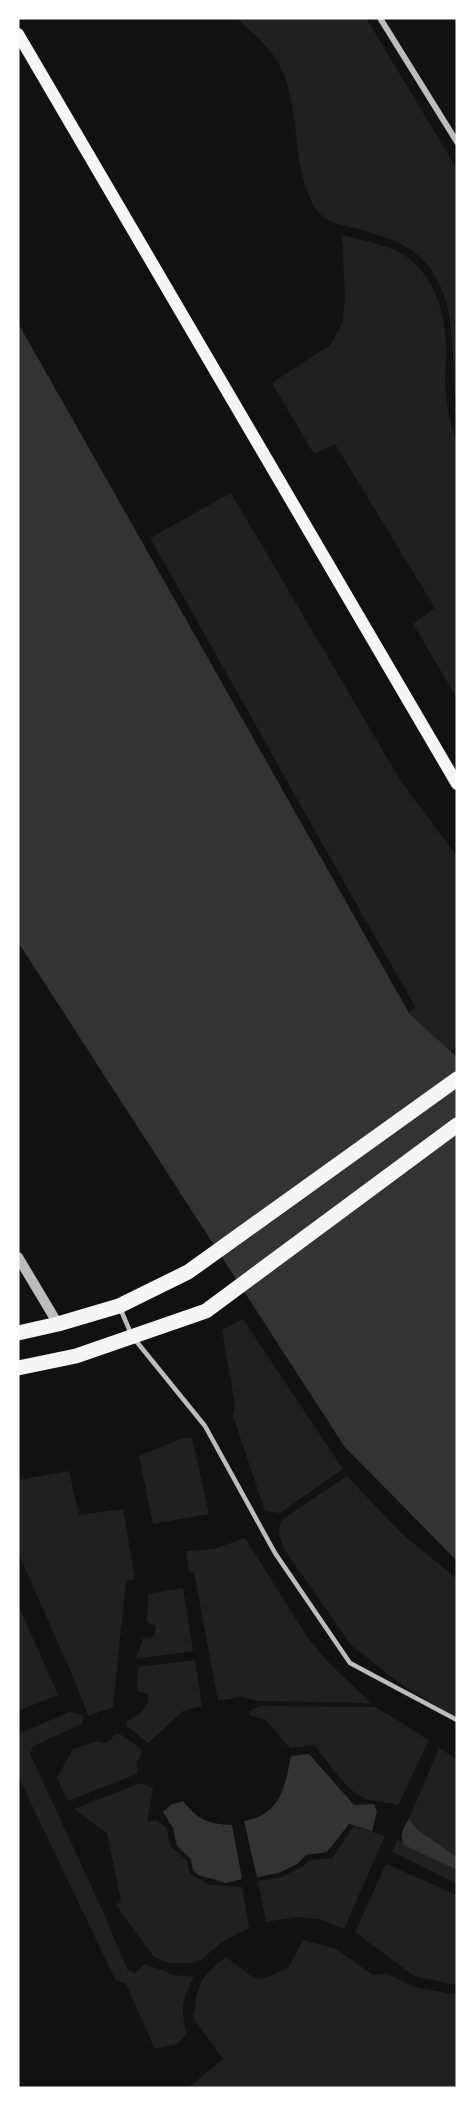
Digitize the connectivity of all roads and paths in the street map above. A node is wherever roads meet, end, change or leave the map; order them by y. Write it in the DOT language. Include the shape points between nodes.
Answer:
graph roads {
  1 [pos="380,18"];
  2 [pos="18,34"];
  3 [pos="457,142"];
  4 [pos="457,784"];
  5 [pos="457,1079"];
  6 [pos="457,1125"];
  7 [pos="18,1257"];
  8 [pos="119,1306"];
  9 [pos="58,1324"];
  10 [pos="18,1332"];
  11 [pos="132,1336"];
  12 [pos="18,1368"];
  13 [pos="457,1720"];
  1 -- 3 [label="street"];
  2 -- 4 [label="main road"];
  5 -- 8 [label="main road" via="188,1272"];
  6 -- 11 [label="main road" via="206,1311"];
  7 -- 9 [label="street"];
  8 -- 9 [label="main road"];
  8 -- 11 [label="lane"];
  9 -- 10 [label="main road"];
  11 -- 12 [label="main road" via="76,1356"];
  11 -- 13 [label="lane" via="205,1426 275,1553 350,1663"];
}
